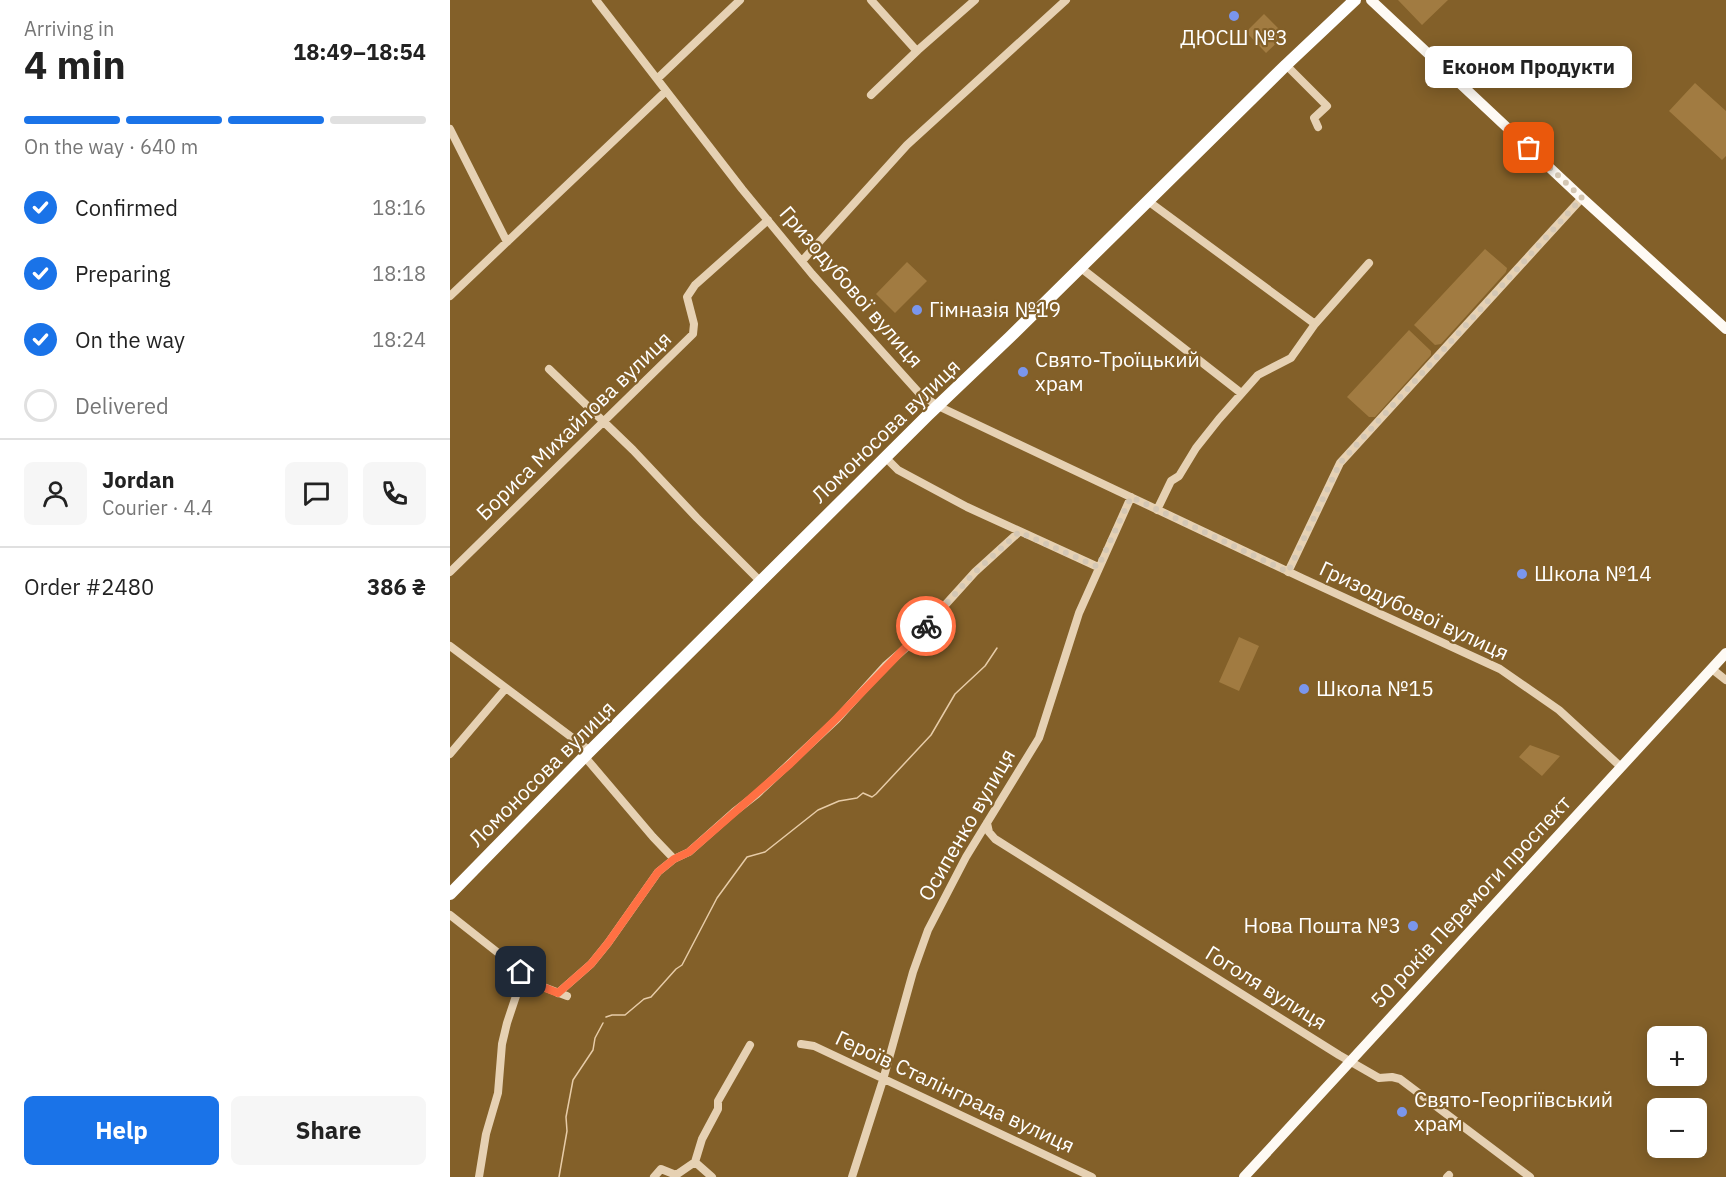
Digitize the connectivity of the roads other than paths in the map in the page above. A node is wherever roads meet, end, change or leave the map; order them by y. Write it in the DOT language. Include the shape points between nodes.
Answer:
graph roads {
  1 [pos="596,0"];
  2 [pos="740,0"];
  3 [pos="871,0"];
  4 [pos="975,0"];
  5 [pos="1066,0"];
  6 [pos="1355,0"];
  7 [pos="1371,0"];
  8 [pos="918,50"];
  9 [pos="1286,65"];
  10 [pos="657,79"];
  11 [pos="666,91"];
  12 [pos="871,95"];
  13 [pos="1318,127"];
  14 [pos="450,129"];
  15 [pos="1582,198"];
  16 [pos="1148,201"];
  17 [pos="768,220"];
  18 [pos="507,242"];
  19 [pos="802,261"];
  20 [pos="1369,263"];
  21 [pos="1081,268"];
  22 [pos="450,296"];
  23 [pos="1315,324"];
  24 [pos="1726,329"];
  25 [pos="549,369"];
  26 [pos="1241,393"];
  27 [pos="938,406"];
  28 [pos="603,423"];
  29 [pos="886,458"];
  30 [pos="1131,497"];
  31 [pos="1157,510"];
  32 [pos="1019,532"];
  33 [pos="1098,567"];
  34 [pos="450,572"];
  35 [pos="1288,572"];
  36 [pos="761,582"];
  37 [pos="450,646"];
  38 [pos="1726,653"];
  39 [pos="1712,669"];
  40 [pos="1726,680"];
  41 [pos="506,688"];
  42 [pos="450,754"];
  43 [pos="588,754"];
  44 [pos="1621,767"];
  45 [pos="987,823"];
  46 [pos="674,859"];
  47 [pos="450,894"];
  48 [pos="450,915"];
  49 [pos="525,980"];
  50 [pos="558,993"];
  51 [pos="567,996"];
  52 [pos="801,1044"];
  53 [pos="750,1045"];
  54 [pos="1350,1061"];
  55 [pos="884,1080"];
  56 [pos="695,1162"];
  57 [pos="479,1177"];
  58 [pos="654,1177"];
  59 [pos="712,1177"];
  60 [pos="852,1177"];
  61 [pos="1092,1177"];
  62 [pos="1244,1177"];
  63 [pos="1530,1177"];
  1 -- 10 [label="street, Гризодубової вулиця"];
  2 -- 10 [label="street"];
  3 -- 8 [label="street"];
  4 -- 8 [label="street"];
  5 -- 19 [label="street" via="908,145"];
  6 -- 9 [label="highway, Ломоносова вулиця"];
  7 -- 15 [label="main road"];
  8 -- 12 [label="street"];
  9 -- 13 [label="street" via="1327,106 1314,118"];
  9 -- 16 [label="highway, Ломоносова вулиця"];
  10 -- 11 [label="street, Гризодубової вулиця"];
  11 -- 17 [label="street, Гризодубової вулиця"];
  11 -- 18 [label="street"];
  14 -- 18 [label="street"];
  15 -- 24 [label="main road"];
  15 -- 35 [label="street" via="1340,463"];
  16 -- 21 [label="highway, Ломоносова вулиця"];
  16 -- 23 [label="street"];
  17 -- 19 [label="street, Гризодубової вулиця"];
  17 -- 28 [label="street, Бориса Михайлова вулиця" via="695,285 687,297 693,334"];
  18 -- 22 [label="street"];
  19 -- 27 [label="street, Гризодубової вулиця" via="920,394"];
  20 -- 23 [label="street"];
  21 -- 26 [label="street"];
  21 -- 27 [label="highway, Ломоносова вулиця"];
  23 -- 26 [label="street" via="1291,358 1258,375"];
  25 -- 28 [label="street"];
  26 -- 31 [label="street" via="1196,448 1179,476 1171,481"];
  27 -- 29 [label="highway, Ломоносова вулиця"];
  27 -- 30 [label="street, Гризодубової вулиця"];
  28 -- 34 [label="street, Бориса Михайлова вулиця"];
  28 -- 36 [label="street"];
  29 -- 32 [label="street" via="898,470"];
  29 -- 36 [label="highway, Ломоносова вулиця"];
  30 -- 31 [label="street, Гризодубової вулиця"];
  30 -- 33 [label="street, Осипенко вулиця"];
  31 -- 35 [label="street, Гризодубової вулиця"];
  32 -- 33 [label="street"];
  32 -- 46 [label="street" via="975,572 908,646 790,764 689,852"];
  33 -- 45 [label="street, Осипенко вулиця" via="1039,738"];
  35 -- 44 [label="street, Гризодубової вулиця" via="1500,669 1558,710"];
  36 -- 43 [label="highway, Ломоносова вулиця"];
  37 -- 41 [label="street"];
  38 -- 39 [label="main road, 50 років Перемоги проспект"];
  39 -- 40 [label="street"];
  39 -- 44 [label="main road, 50 років Перемоги проспект"];
  41 -- 42 [label="street"];
  41 -- 43 [label="street"];
  43 -- 46 [label="street"];
  43 -- 47 [label="highway, Ломоносова вулиця"];
  44 -- 54 [label="main road, 50 років Перемоги проспект"];
  45 -- 54 [label="street, Гоголя вулиця" via="994,839"];
  45 -- 55 [label="street, Осипенко вулиця" via="928,930"];
  46 -- 50 [label="street" via="658,872 591,964"];
  48 -- 49 [label="street" via="516,967"];
  49 -- 50 [label="street"];
  49 -- 57 [label="street" via="521,981 502,1044 498,1094"];
  50 -- 51 [label="street"];
  52 -- 55 [label="street, Героїв Сталінграда вулиця" via="814,1046"];
  53 -- 56 [label="street" via="718,1101"];
  54 -- 62 [label="main road, 50 років Перемоги проспект"];
  54 -- 63 [label="street, Гоголя вулиця" via="1379,1078 1400,1078"];
  55 -- 60 [label="street, Осипенко вулиця"];
  55 -- 61 [label="street, Героїв Сталінграда вулиця"];
  56 -- 58 [label="street" via="676,1175 661,1169"];
  56 -- 59 [label="street"];
}
